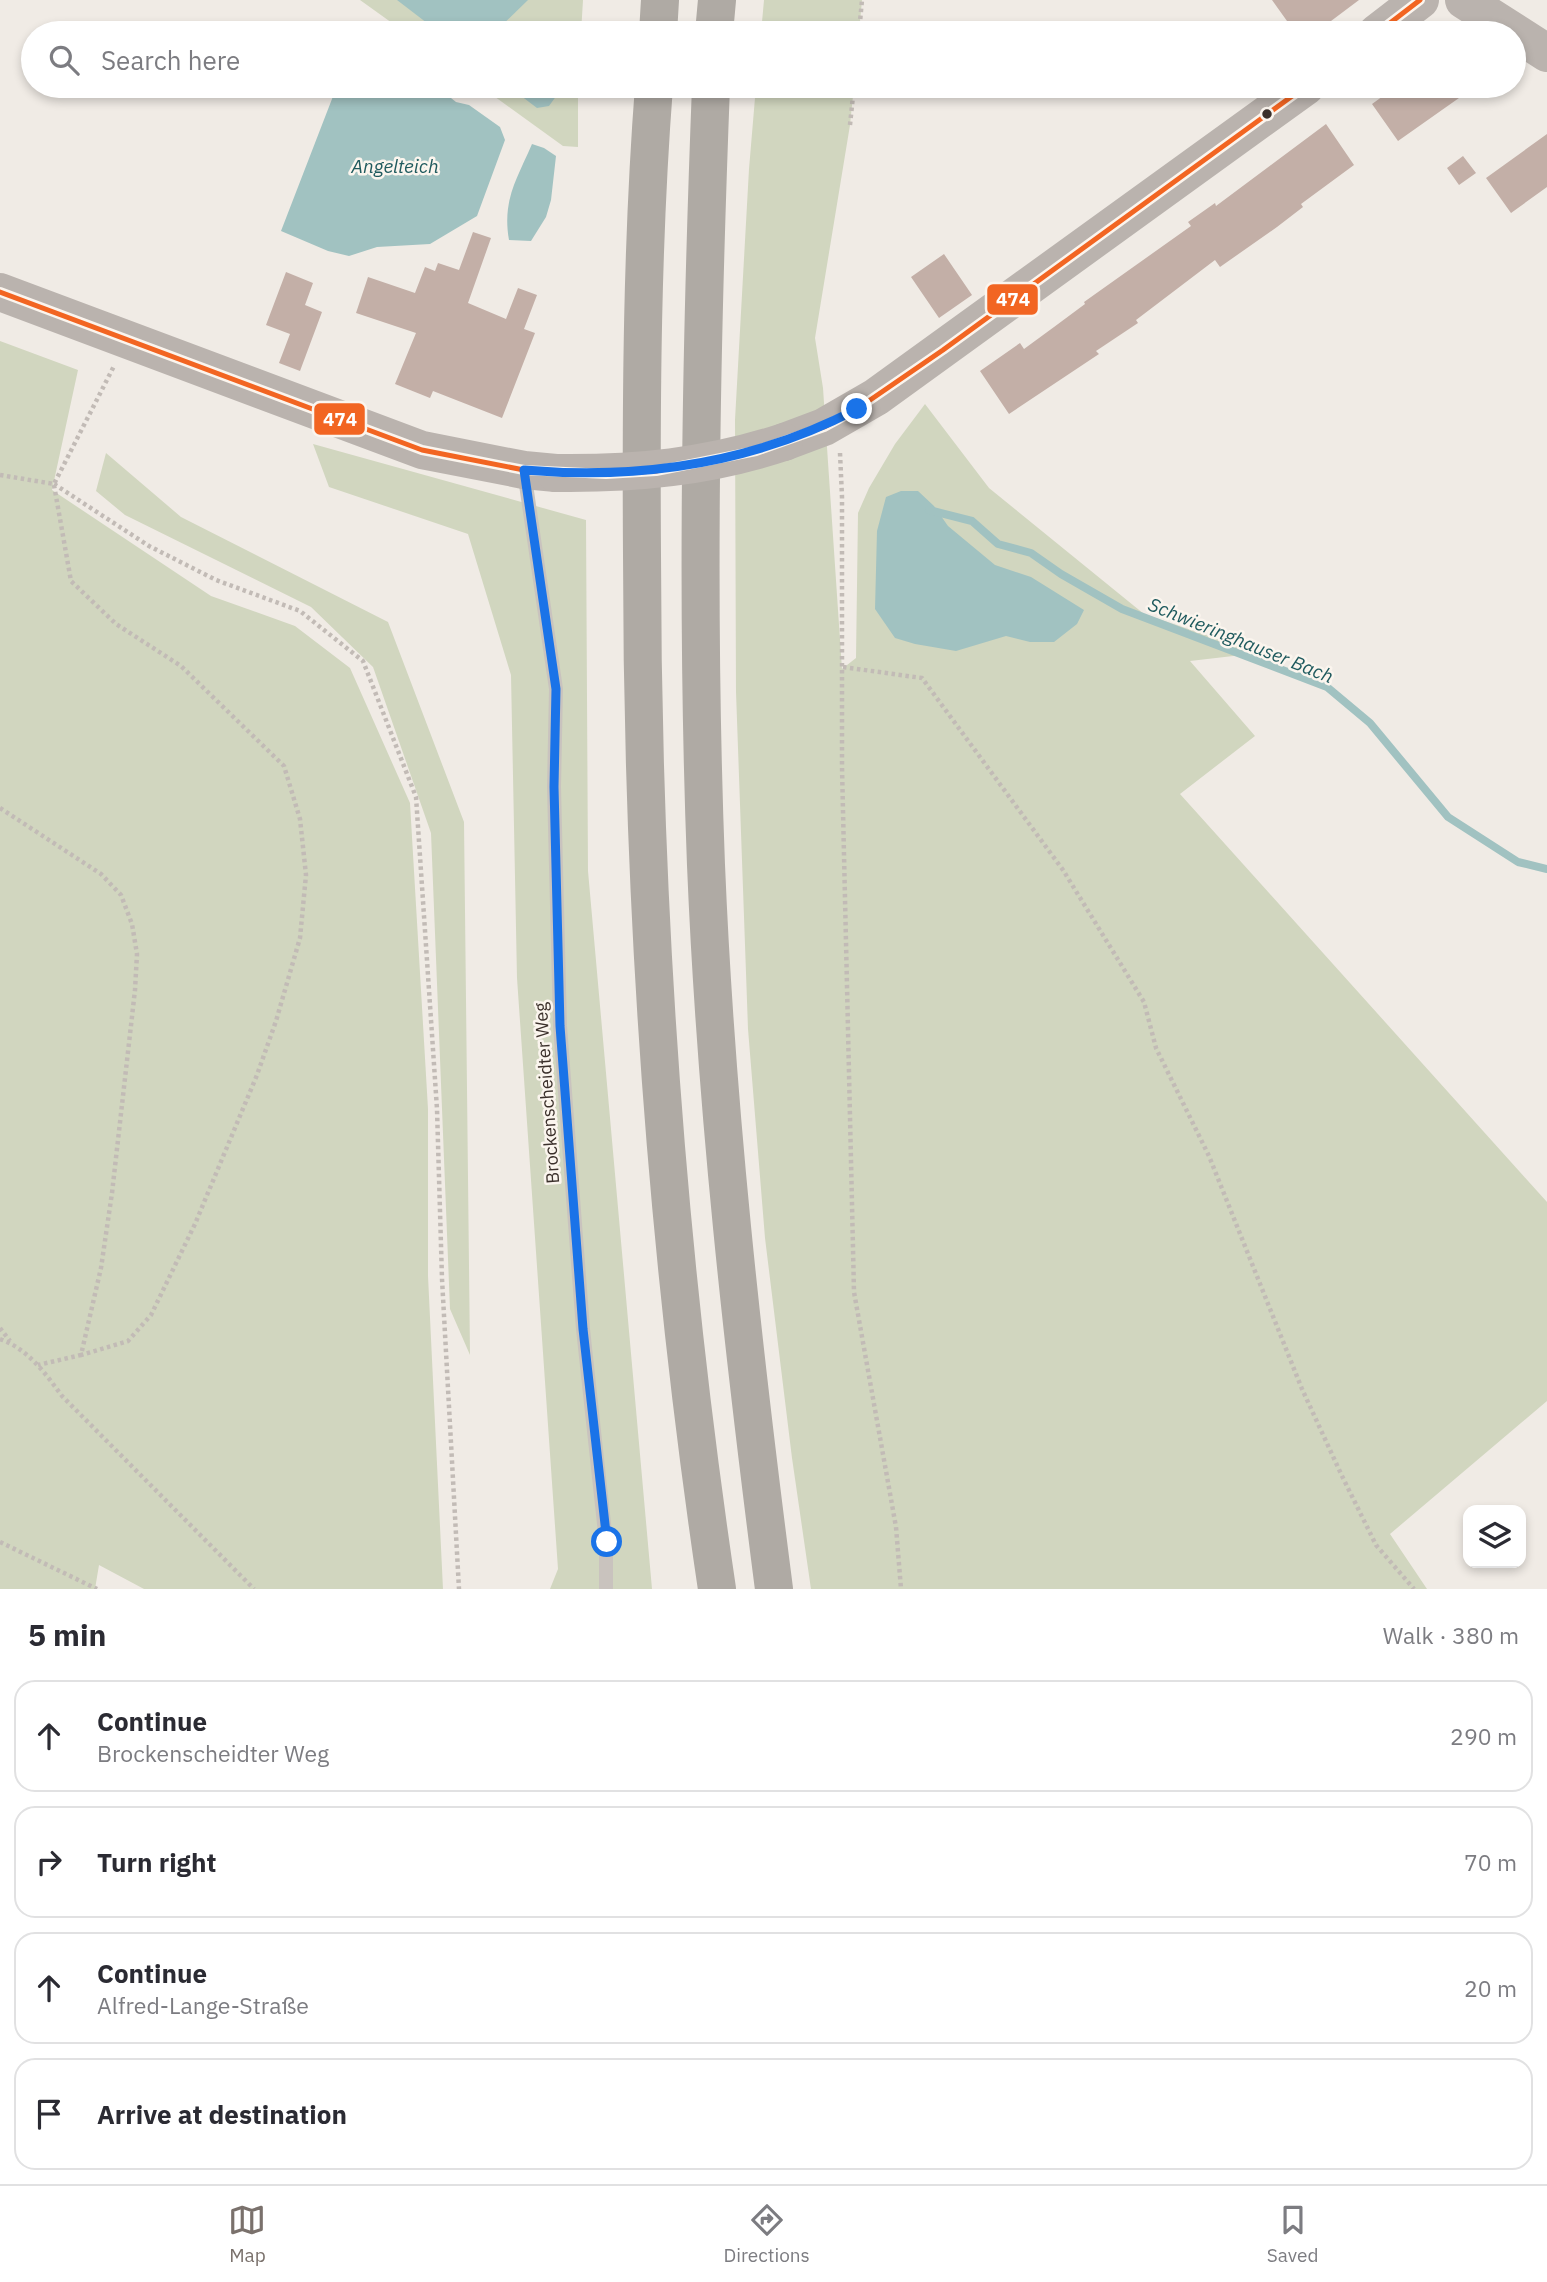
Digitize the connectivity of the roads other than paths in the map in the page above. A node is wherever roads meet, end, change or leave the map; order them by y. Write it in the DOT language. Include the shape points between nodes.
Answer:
graph roads {
  1 [pos="660,0"];
  2 [pos="717,0"];
  3 [pos="1420,0"];
  4 [pos="1464,0"];
  5 [pos="659,21"];
  6 [pos="715,21"];
  7 [pos="1393,21"];
  8 [pos="1497,21"];
  9 [pos="1526,40"];
  10 [pos="1547,53"];
  11 [pos="653,98"];
  12 [pos="711,98"];
  13 [pos="1290,98"];
  14 [pos="0,292"];
  15 [pos="540,471"];
  16 [pos="606,1589"];
  17 [pos="717,1589"];
  18 [pos="774,1589"];
  1 -- 5 [label="highway"];
  2 -- 6 [label="highway"];
  3 -- 7 [label="street"];
  4 -- 8 [label="street"];
  9 -- 10 [label="street"];
  11 -- 17 [label="highway" via="641,404 648,881 673,1228"];
  12 -- 18 [label="highway" via="700,414 706,865 732,1235"];
  13 -- 15 [label="street, bridge" via="914,371 824,426 784,442 656,471"];
  14 -- 15 [label="street" via="422,450"];
  15 -- 16 [label="lane, Brockenscheidter Weg" via="556,689 560,1026 583,1329 607,1542"];
}
